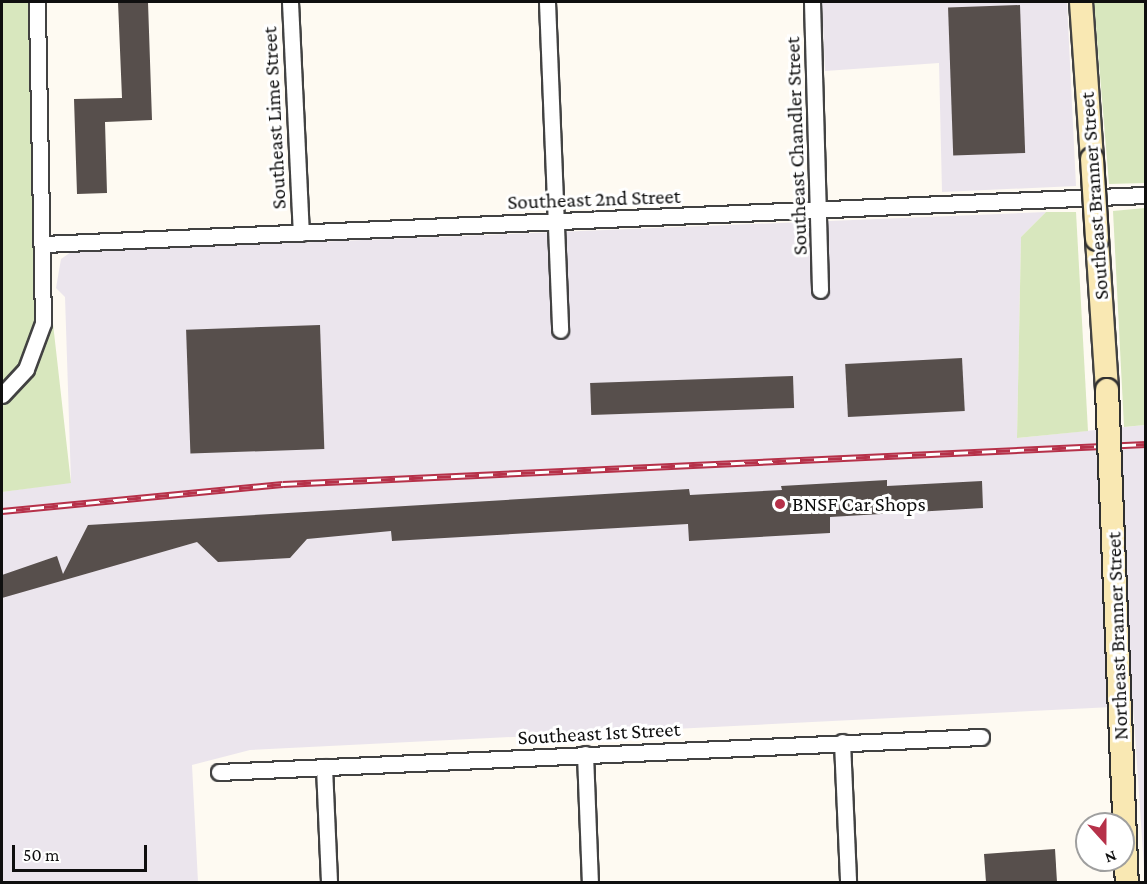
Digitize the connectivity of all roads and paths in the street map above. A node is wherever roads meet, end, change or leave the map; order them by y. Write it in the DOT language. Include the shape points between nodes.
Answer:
graph roads {
  1 [pos="38,2"];
  2 [pos="290,2"];
  3 [pos="547,2"];
  4 [pos="812,2"];
  5 [pos="1081,2"];
  6 [pos="1146,195"];
  7 [pos="821,209"];
  8 [pos="555,222"];
  9 [pos="301,232"];
  10 [pos="44,244"];
  11 [pos="820,290"];
  12 [pos="560,330"];
  13 [pos="1107,390"];
  14 [pos="2,395"];
  15 [pos="981,737"];
  16 [pos="842,742"];
  17 [pos="585,754"];
  18 [pos="324,767"];
  19 [pos="219,772"];
  20 [pos="328,882"];
  21 [pos="590,882"];
  22 [pos="849,882"];
  23 [pos="1127,882"];
  1 -- 10 [label="street"];
  2 -- 9 [label="street, Southeast Lime Street"];
  3 -- 8 [label="street"];
  4 -- 7 [label="street, Southeast Chandler Street"];
  5 -- 13 [label="main road, Southeast Branner Street, bridge"];
  6 -- 7 [label="street, Southeast 2nd Street"];
  7 -- 8 [label="street, Southeast 2nd Street"];
  7 -- 11 [label="street, Southeast Chandler Street"];
  8 -- 9 [label="street, Southeast 2nd Street"];
  8 -- 12 [label="street"];
  9 -- 10 [label="street, Southeast 2nd Street"];
  10 -- 14 [label="street" via="44,323 36,350"];
  13 -- 23 [label="main road, Northeast Branner Street, bridge"];
  15 -- 16 [label="street, Southeast 1st Street"];
  16 -- 17 [label="street, Southeast 1st Street"];
  16 -- 22 [label="street"];
  17 -- 18 [label="street, Southeast 1st Street"];
  17 -- 21 [label="street"];
  18 -- 19 [label="street, Southeast 1st Street"];
  18 -- 20 [label="street"];
}
